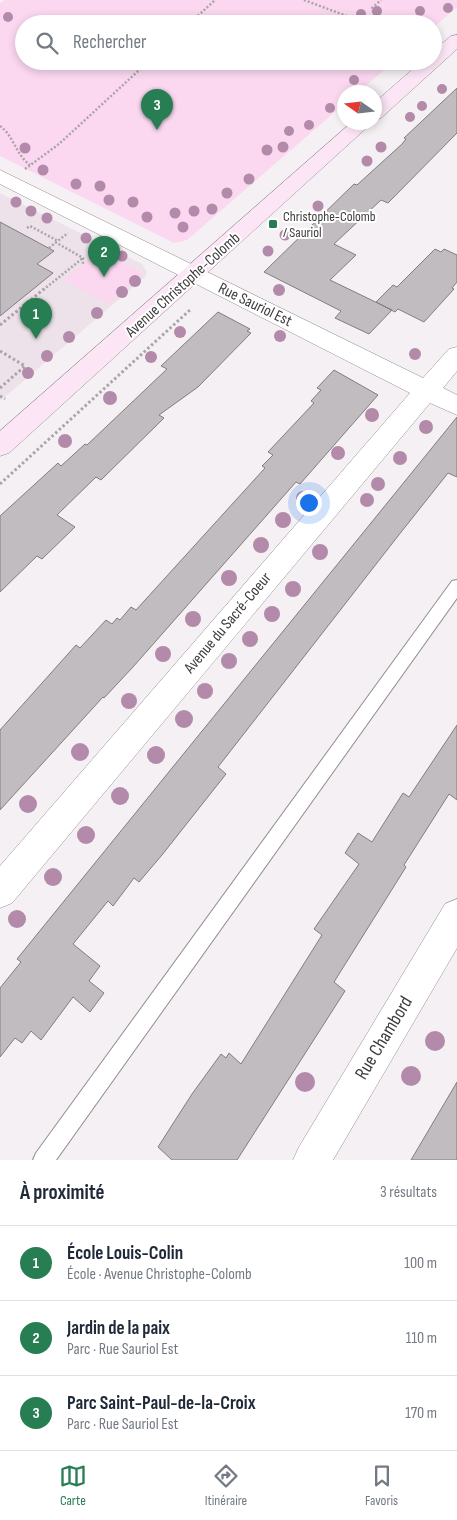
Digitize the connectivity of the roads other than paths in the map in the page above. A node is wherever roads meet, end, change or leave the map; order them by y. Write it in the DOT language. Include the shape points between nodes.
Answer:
graph roads {
  1 [pos="457,40"];
  2 [pos="442,53"];
  3 [pos="423,70"];
  4 [pos="382,107"];
  5 [pos="355,130"];
  6 [pos="0,176"];
  7 [pos="194,275"];
  8 [pos="457,355"];
  9 [pos="426,390"];
  10 [pos="457,406"];
  11 [pos="0,446"];
  12 [pos="457,586"];
  13 [pos="0,891"];
  14 [pos="457,916"];
  15 [pos="43,1160"];
  16 [pos="312,1160"];
  1 -- 2 [label="main road"];
  3 -- 4 [label="main road"];
  5 -- 7 [label="main road, Avenue Christophe-Colomb"];
  6 -- 7 [label="street, Rue Sauriol Est"];
  7 -- 9 [label="street, Rue Sauriol Est"];
  7 -- 11 [label="main road, Avenue Christophe-Colomb"];
  8 -- 9 [label="street, Avenue du Sacré-Coeur"];
  9 -- 10 [label="street, Rue Sauriol Est"];
  9 -- 13 [label="street, Avenue du Sacré-Coeur"];
  12 -- 15 [label="lane"];
  14 -- 16 [label="street, Rue Chambord"];
}
